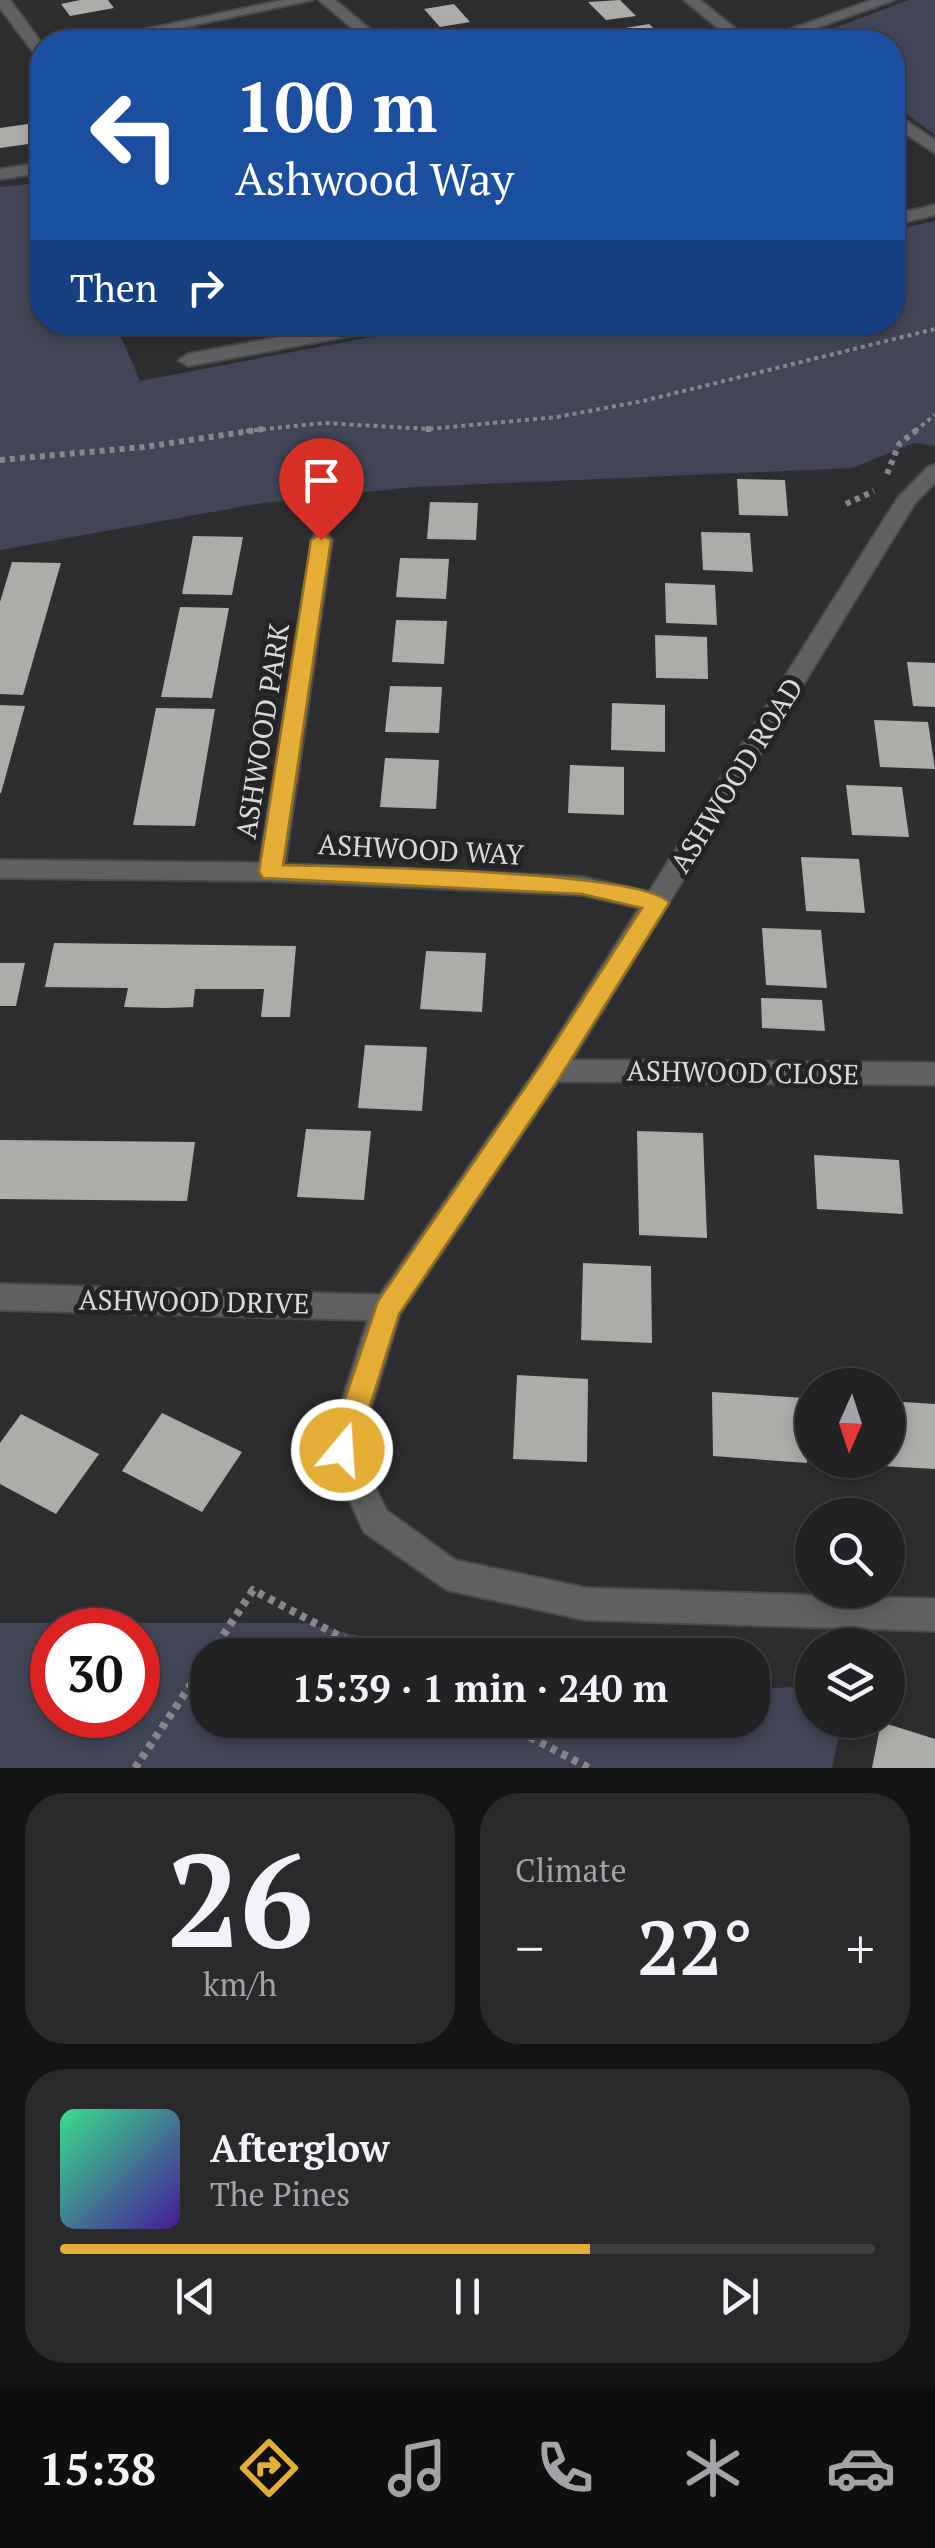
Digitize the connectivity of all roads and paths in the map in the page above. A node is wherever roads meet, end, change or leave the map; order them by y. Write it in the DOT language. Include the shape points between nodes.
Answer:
graph roads {
  1 [pos="2,0"];
  2 [pos="304,0"];
  3 [pos="326,0"];
  4 [pos="691,0"];
  5 [pos="888,0"];
  6 [pos="154,30"];
  7 [pos="362,30"];
  8 [pos="729,30"];
  9 [pos="812,30"];
  10 [pos="30,37"];
  11 [pos="905,126"];
  12 [pos="935,148"];
  13 [pos="30,170"];
  14 [pos="0,174"];
  15 [pos="935,210"];
  16 [pos="905,217"];
  17 [pos="935,329"];
  18 [pos="323,335"];
  19 [pos="188,360"];
  20 [pos="935,415"];
  21 [pos="0,460"];
  22 [pos="935,471"];
  23 [pos="846,504"];
  24 [pos="321,540"];
  25 [pos="0,870"];
  26 [pos="270,872"];
  27 [pos="657,903"];
  28 [pos="551,1070"];
  29 [pos="935,1074"];
  30 [pos="0,1297"];
  31 [pos="387,1309"];
  32 [pos="935,1615"];
  33 [pos="221,1638"];
  34 [pos="344,1638"];
  35 [pos="190,1685"];
  36 [pos="532,1738"];
  37 [pos="134,1768"];
  38 [pos="589,1768"];
  1 -- 10 [label="street"];
  2 -- 6 [label="street"];
  3 -- 7 [label="street"];
  4 -- 8 [label="street"];
  5 -- 9 [label="street"];
  11 -- 12 [label="street"];
  13 -- 14 [label="street"];
  15 -- 16 [label="street"];
  17 -- 21 [label="path" via="557,417 430,429 288,425"];
  18 -- 19 [label="street"];
  20 -- 23 [label="path" via="900,444 882,486"];
  22 -- 27 [label="street, ASHWOOD ROAD" via="907,500"];
  24 -- 26 [label="street, ASHWOOD PARK"];
  25 -- 26 [label="street, ASHWOOD WAY"];
  26 -- 27 [label="street, ASHWOOD WAY" via="582,886"];
  27 -- 28 [label="street, ASHWOOD ROAD"];
  28 -- 29 [label="street, ASHWOOD CLOSE"];
  28 -- 31 [label="street, ASHWOOD ROAD"];
  30 -- 31 [label="street, ASHWOOD DRIVE"];
  31 -- 32 [label="street, ASHWOOD ROAD" via="342,1450 375,1521 447,1574 586,1604"];
  33 -- 34 [label="path" via="253,1590"];
  35 -- 37 [label="path"];
  36 -- 38 [label="path"];
}
